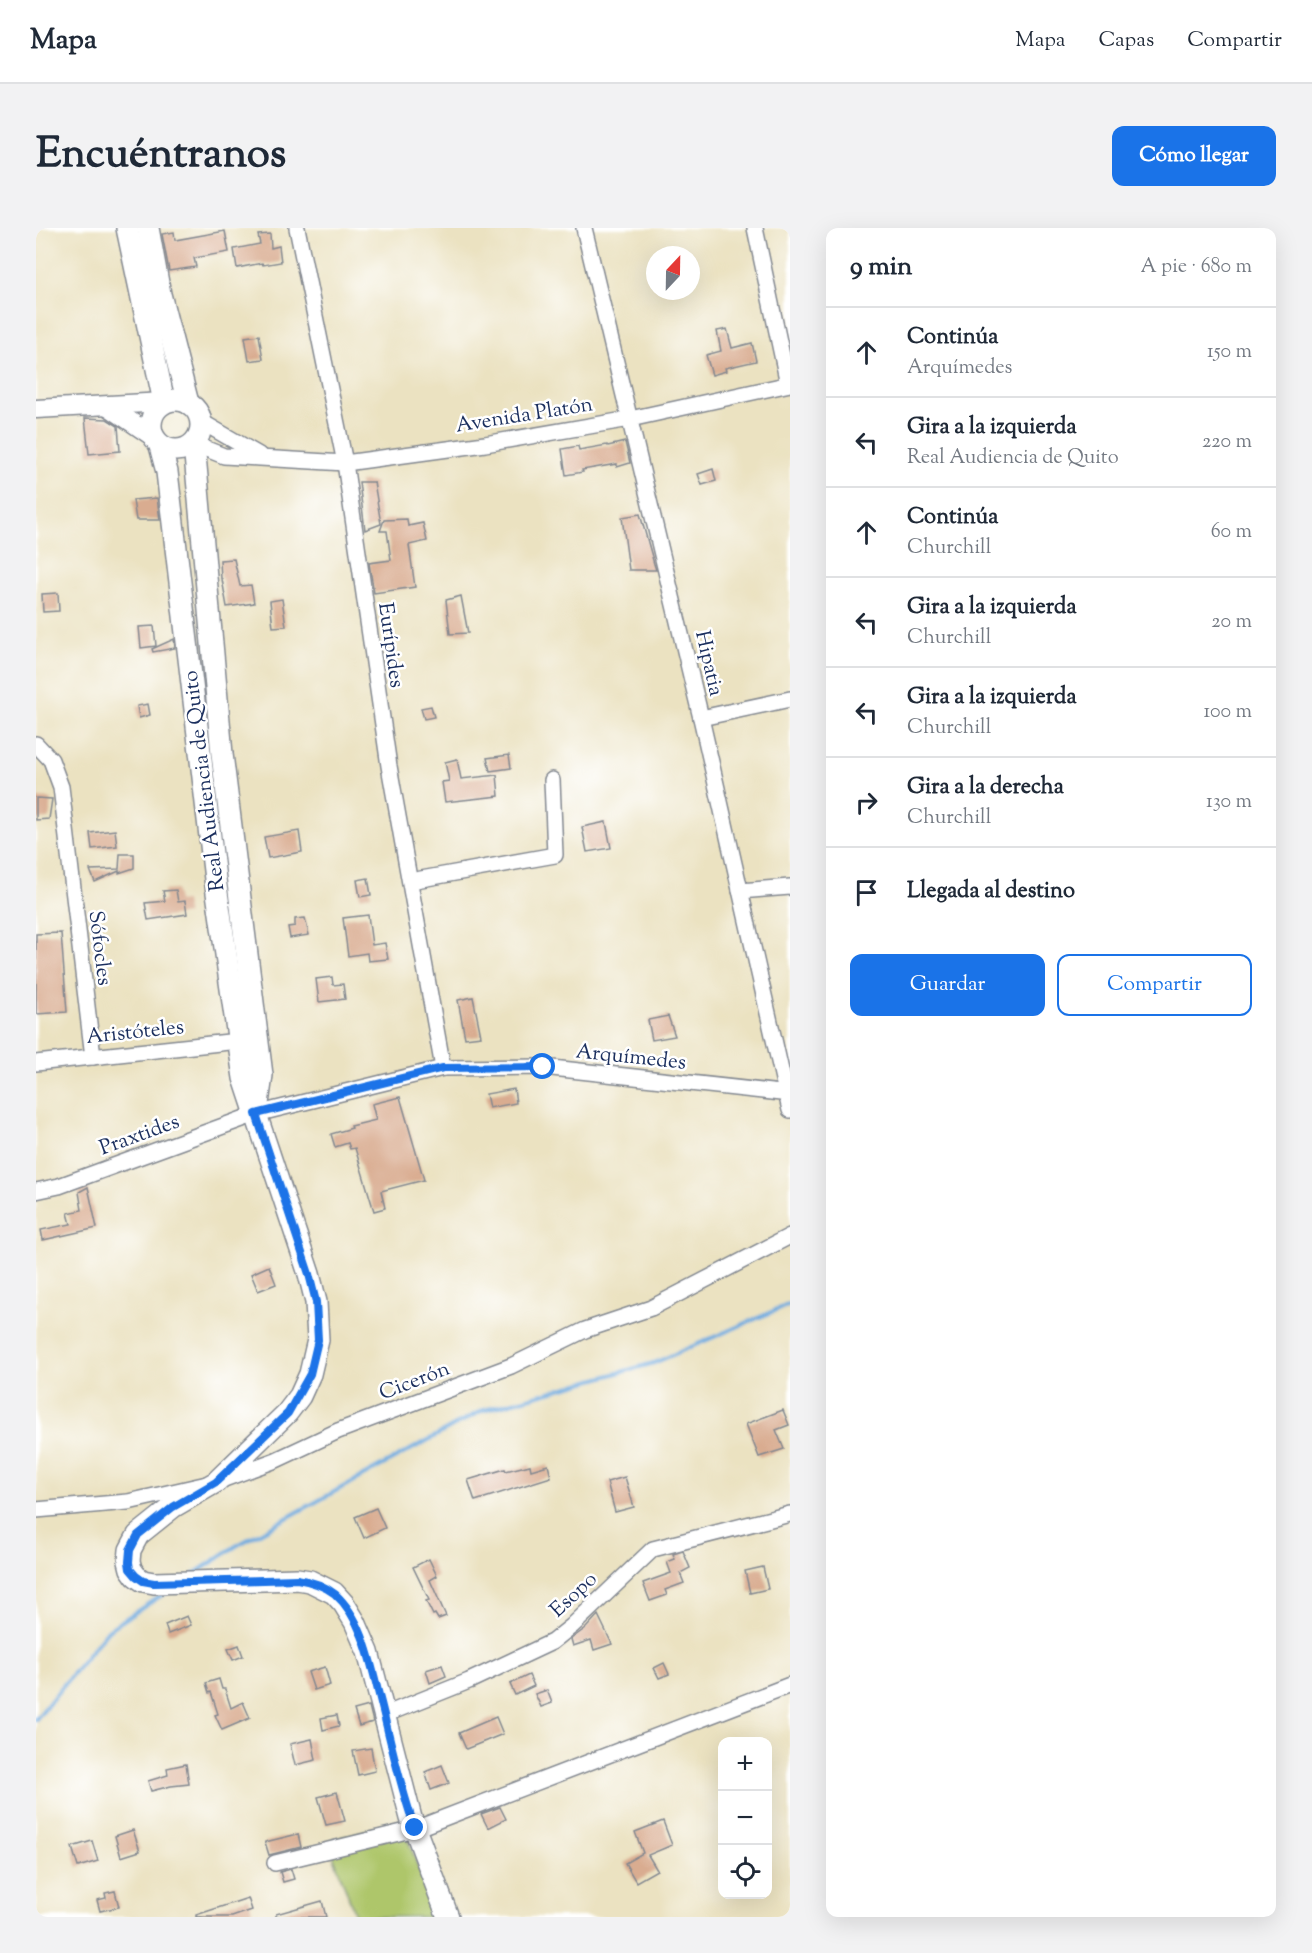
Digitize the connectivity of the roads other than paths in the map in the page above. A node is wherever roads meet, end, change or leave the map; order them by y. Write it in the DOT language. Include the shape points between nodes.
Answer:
graph roads {
  1 [pos="127,228"];
  2 [pos="148,228"];
  3 [pos="297,228"];
  4 [pos="584,228"];
  5 [pos="755,228"];
  6 [pos="789,384"];
  7 [pos="164,402"];
  8 [pos="188,403"];
  9 [pos="108,406"];
  10 [pos="36,409"];
  11 [pos="630,419"];
  12 [pos="202,422"];
  13 [pos="156,441"];
  14 [pos="194,444"];
  15 [pos="261,457"];
  16 [pos="345,463"];
  17 [pos="790,699"];
  18 [pos="701,718"];
  19 [pos="36,744"];
  20 [pos="552,780"];
  21 [pos="410,881"];
  22 [pos="790,887"];
  23 [pos="740,891"];
  24 [pos="238,1041"];
  25 [pos="93,1057"];
  26 [pos="36,1063"];
  27 [pos="443,1068"];
  28 [pos="788,1094"];
  29 [pos="790,1110"];
  30 [pos="256,1114"];
  31 [pos="36,1191"];
  32 [pos="790,1236"];
  33 [pos="216,1482"];
  34 [pos="36,1510"];
  35 [pos="790,1514"];
  36 [pos="790,1685"];
  37 [pos="384,1715"];
  38 [pos="415,1828"];
  39 [pos="275,1863"];
  40 [pos="448,1917"];
  1 -- 7 [label="main road"];
  2 -- 8 [label="main road" via="160,294"];
  3 -- 16 [label="street, Eurípides"];
  4 -- 11 [label="street, Hipatia"];
  5 -- 6 [label="street"];
  6 -- 11 [label="street, Avenida Platón"];
  7 -- 8 [label="main road"];
  7 -- 9 [label="street"];
  7 -- 13 [label="main road" via="154,411 150,423"];
  8 -- 12 [label="main road" via="196,408"];
  9 -- 10 [label="street"];
  9 -- 13 [label="street"];
  11 -- 16 [label="street, Avenida Platón"];
  11 -- 18 [label="street, Hipatia"];
  12 -- 14 [label="main road"];
  12 -- 15 [label="street, Avenida Platón"];
  13 -- 14 [label="main road" via="171,451"];
  13 -- 24 [label="main road, Real Audiencia de Quito" via="167,472"];
  14 -- 15 [label="street, Avenida Platón" via="224,456"];
  14 -- 30 [label="main road, Real Audiencia de Quito" via="222,754 262,1075"];
  15 -- 16 [label="street, Avenida Platón"];
  16 -- 21 [label="street, Eurípides" via="389,766"];
  17 -- 18 [label="street"];
  18 -- 23 [label="street, Hipatia"];
  19 -- 25 [label="street, Sófocles" via="51,760 62,787"];
  20 -- 21 [label="street" via="555,855"];
  21 -- 27 [label="street, Eurípides"];
  22 -- 23 [label="street"];
  23 -- 28 [label="street, Hipatia"];
  24 -- 25 [label="street, Aristóteles"];
  24 -- 30 [label="main road, Real Audiencia de Quito" via="244,1078"];
  25 -- 26 [label="street, Aristóteles"];
  27 -- 28 [label="street, Arquímedes" via="543,1067"];
  27 -- 30 [label="street, Arquímedes"];
  28 -- 29 [label="street, Hipatia"];
  30 -- 31 [label="street, Praxtides"];
  30 -- 33 [label="main road, Real Audiencia de Quito" via="309,1274 316,1302 318,1340 310,1374 288,1413"];
  32 -- 33 [label="street, Cicerón" via="651,1308 585,1330 511,1366"];
  33 -- 34 [label="street, Cicerón" via="128,1502"];
  33 -- 37 [label="main road, Real Audiencia de Quito" via="173,1507 138,1535 130,1550 130,1569 143,1581 168,1584 297,1579 322,1586 334,1593 355,1622 368,1652"];
  35 -- 37 [label="street, Esopo" via="653,1549 552,1642"];
  36 -- 38 [label="street"];
  37 -- 38 [label="main road"];
  38 -- 39 [label="street"];
  38 -- 40 [label="main road"];
}
